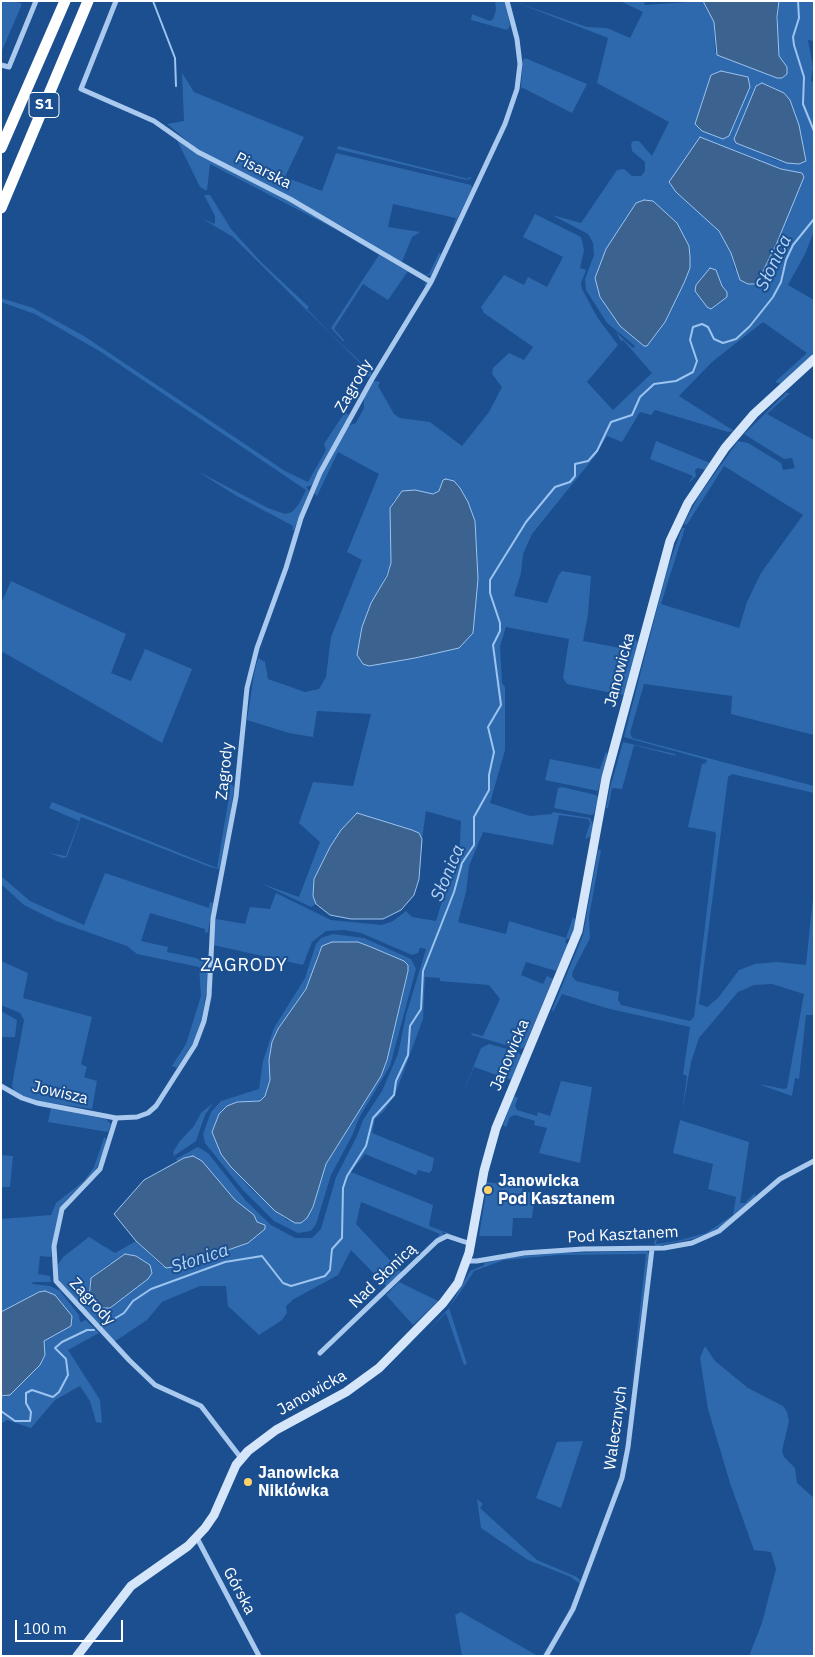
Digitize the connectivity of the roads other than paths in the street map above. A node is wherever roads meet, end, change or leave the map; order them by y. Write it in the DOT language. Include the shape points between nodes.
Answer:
graph roads {
  1 [pos="36,1"];
  2 [pos="66,1"];
  3 [pos="88,1"];
  4 [pos="116,1"];
  5 [pos="507,1"];
  6 [pos="1,65"];
  7 [pos="1,148"];
  8 [pos="1,208"];
  9 [pos="431,282"];
  10 [pos="814,359"];
  11 [pos="1,1086"];
  12 [pos="116,1118"];
  13 [pos="814,1161"];
  14 [pos="471,1244"];
  15 [pos="652,1249"];
  16 [pos="467,1261"];
  17 [pos="320,1353"];
  18 [pos="241,1458"];
  19 [pos="197,1538"];
  20 [pos="77,1656"];
  21 [pos="259,1656"];
  22 [pos="546,1656"];
  1 -- 6 [label="street" via="9,67"];
  2 -- 7 [label="highway, S1"];
  3 -- 8 [label="highway, S1"];
  4 -- 9 [label="street, Pisarska" via="81,89 154,120 198,152 306,208"];
  5 -- 9 [label="street, Zagrody" via="519,54 515,96"];
  9 -- 12 [label="street, Zagrody" via="320,473 301,518 257,648 247,688 236,796 213,918 209,996 200,1032 156,1106 143,1115"];
  10 -- 14 [label="street, Janowicka" via="754,414 725,448 688,503 670,541 605,786 578,931 496,1128 484,1171"];
  11 -- 12 [label="street, Jowisza" via="32,1102"];
  12 -- 18 [label="street, Zagrody" via="100,1169 62,1209 54,1246 56,1281 155,1385 201,1406"];
  13 -- 15 [label="street, Pod Kasztanem" via="787,1174 711,1236 681,1246"];
  14 -- 16 [label="street, Janowicka"];
  14 -- 17 [label="street, Nad Słonicą" via="447,1236 437,1241"];
  15 -- 16 [label="street, Pod Kasztanem" via="582,1249"];
  15 -- 22 [label="street, Walecznych" via="622,1478 573,1609"];
  16 -- 18 [label="street, Janowicka" via="450,1296 379,1368 352,1388 276,1430"];
  18 -- 19 [label="street, Janowicka" via="214,1515"];
  19 -- 20 [label="street, Janowicka" via="131,1586"];
  19 -- 21 [label="street, Górska"];
}
